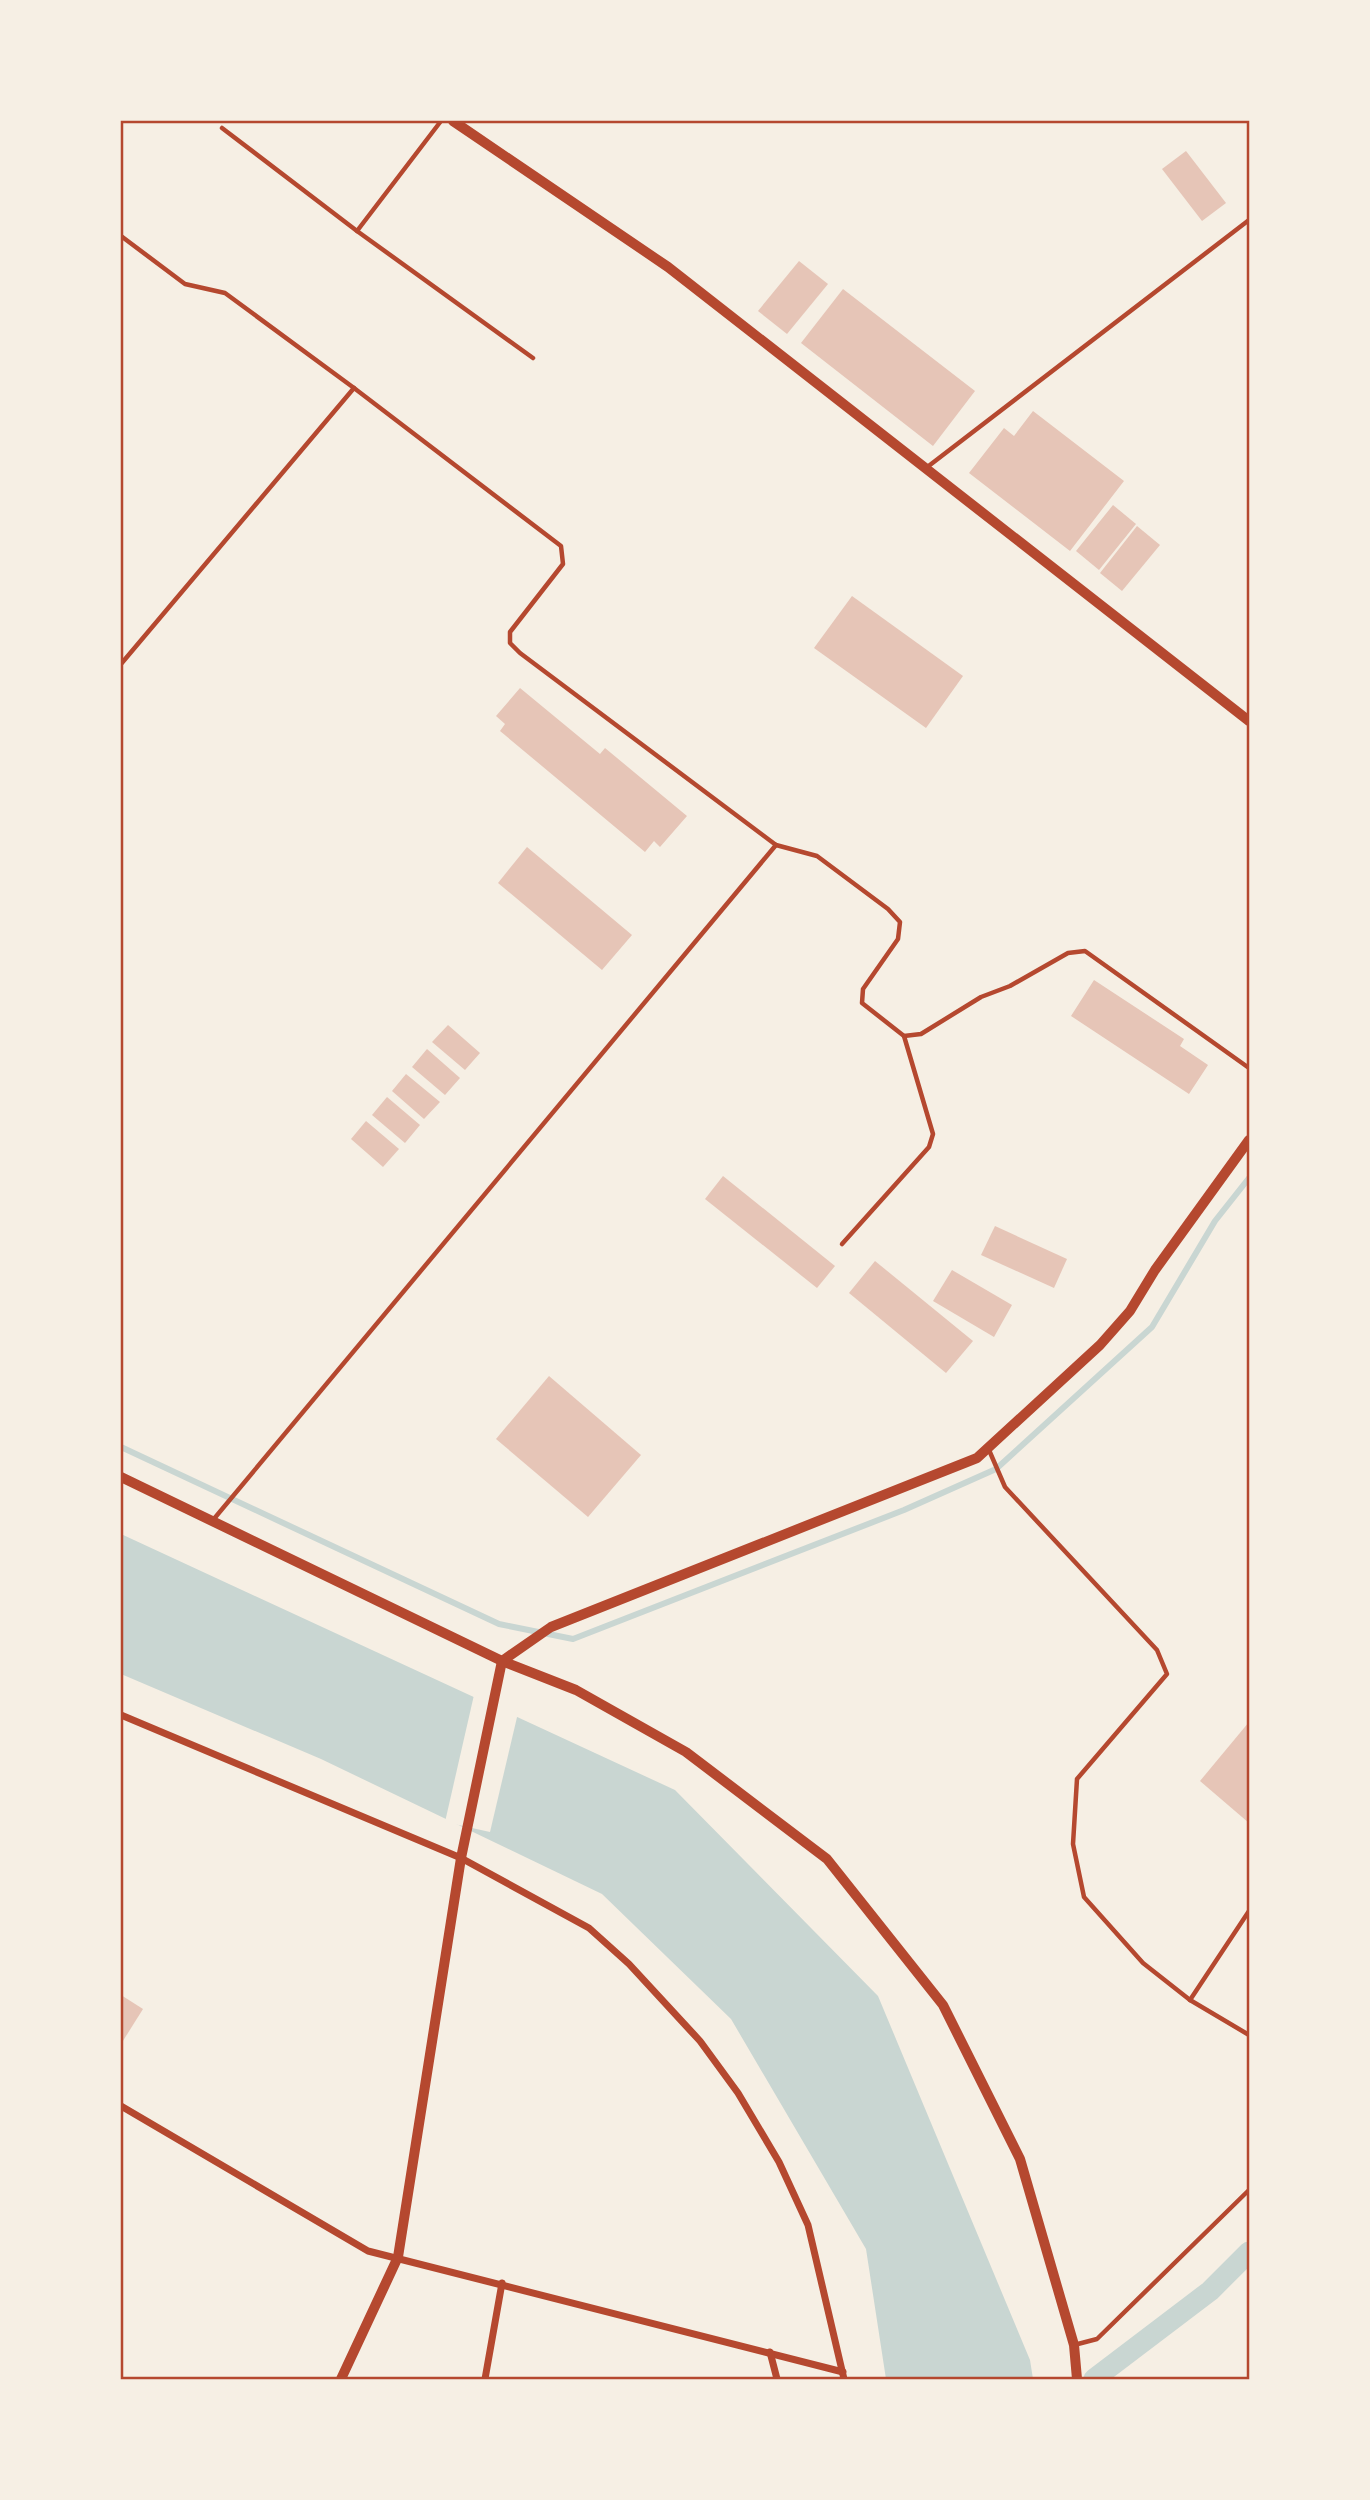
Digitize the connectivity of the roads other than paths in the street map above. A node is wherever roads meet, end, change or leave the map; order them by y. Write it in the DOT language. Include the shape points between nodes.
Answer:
graph roads {
  1 [pos="441,121"];
  2 [pos="453,121"];
  3 [pos="222,128"];
  4 [pos="1249,220"];
  5 [pos="357,232"];
  6 [pos="121,236"];
  7 [pos="533,358"];
  8 [pos="355,388"];
  9 [pos="926,469"];
  10 [pos="121,664"];
  11 [pos="1249,721"];
  12 [pos="776,845"];
  13 [pos="904,1036"];
  14 [pos="1249,1068"];
  15 [pos="1249,1140"];
  16 [pos="842,1244"];
  17 [pos="988,1448"];
  18 [pos="121,1477"];
  19 [pos="212,1520"];
  20 [pos="502,1661"];
  21 [pos="121,1715"];
  22 [pos="461,1858"];
  23 [pos="1249,1911"];
  24 [pos="1190,2000"];
  25 [pos="1249,2035"];
  26 [pos="121,2106"];
  27 [pos="1249,2190"];
  28 [pos="398,2257"];
  29 [pos="502,2283"];
  30 [pos="1074,2345"];
  31 [pos="770,2352"];
  32 [pos="844,2376"];
  33 [pos="341,2379"];
  34 [pos="485,2379"];
  35 [pos="777,2379"];
  36 [pos="1077,2379"];
  1 -- 5 [label="lane"];
  2 -- 9 [label="street" via="668,267"];
  3 -- 5 [label="lane"];
  4 -- 9 [label="lane"];
  5 -- 7 [label="lane"];
  6 -- 8 [label="lane" via="185,284 225,293"];
  8 -- 10 [label="lane"];
  8 -- 12 [label="lane" via="561,546 563,564 510,632 510,643"];
  9 -- 11 [label="street"];
  12 -- 13 [label="lane" via="817,856 900,922 898,939 863,989 862,1003"];
  12 -- 19 [label="lane"];
  13 -- 14 [label="lane" via="922,1034 981,997 1068,953 1085,951"];
  13 -- 16 [label="lane" via="933,1134 929,1147"];
  15 -- 17 [label="street" via="1130,1311 1100,1345"];
  17 -- 20 [label="street" via="948,1470 551,1627"];
  17 -- 24 [label="lane" via="1005,1487 1157,1650 1167,1674 1077,1779 1073,1844 1084,1897 1143,1963"];
  18 -- 19 [label="street"];
  19 -- 20 [label="street"];
  20 -- 22 [label="street"];
  20 -- 30 [label="street" via="576,1690 685,1752 827,1859 943,2005 1020,2159"];
  21 -- 22 [label="street"];
  22 -- 28 [label="street"];
  22 -- 32 [label="street" via="589,1928 667,2003 738,2093 779,2162 808,2225"];
  23 -- 24 [label="lane"];
  24 -- 25 [label="lane"];
  26 -- 28 [label="street" via="368,2251"];
  27 -- 30 [label="lane" via="1097,2339"];
  28 -- 29 [label="street"];
  28 -- 33 [label="street"];
  29 -- 31 [label="street"];
  29 -- 34 [label="street"];
  30 -- 36 [label="street"];
  31 -- 32 [label="street"];
  31 -- 35 [label="street"];
}
